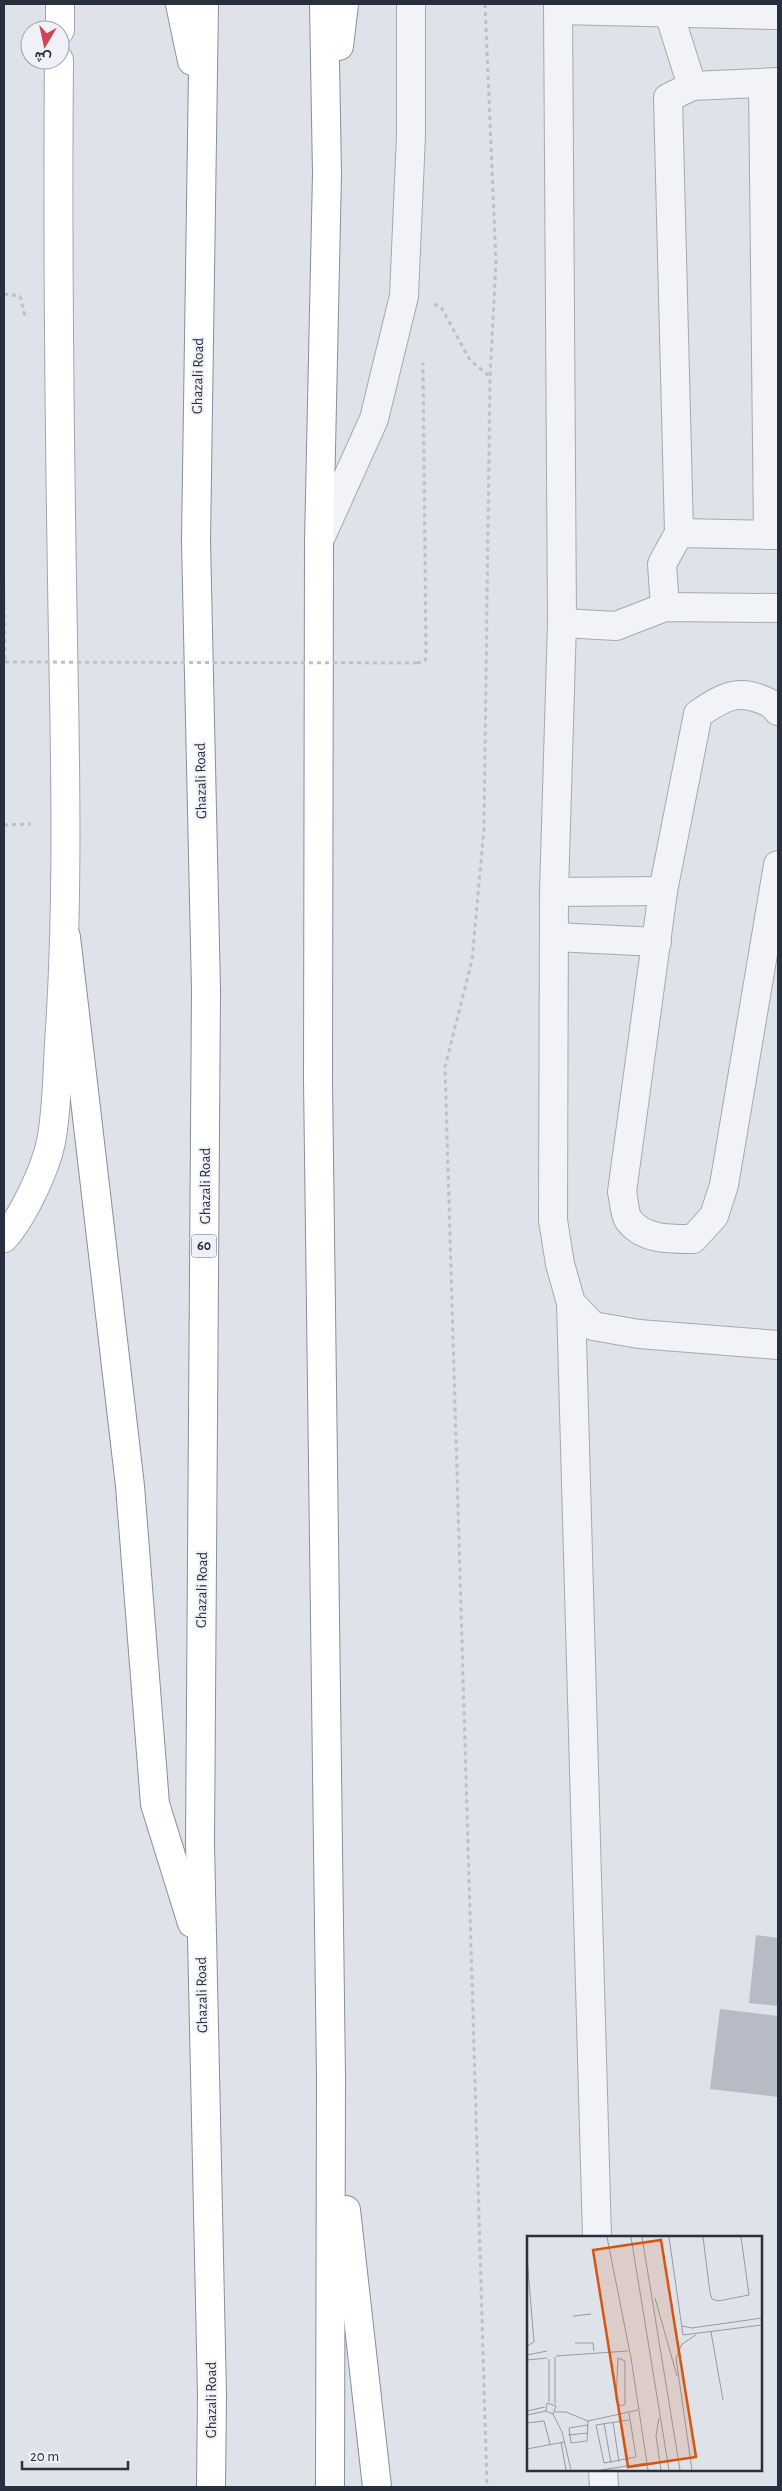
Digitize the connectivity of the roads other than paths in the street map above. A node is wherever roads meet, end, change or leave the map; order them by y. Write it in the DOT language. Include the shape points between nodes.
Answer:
graph roads {
  1 [pos="60,4"];
  2 [pos="180,4"];
  3 [pos="204,4"];
  4 [pos="324,4"];
  5 [pos="344,4"];
  6 [pos="411,4"];
  7 [pos="558,7"];
  8 [pos="669,13"];
  9 [pos="778,15"];
  10 [pos="60,20"];
  11 [pos="59,70"];
  12 [pos="770,82"];
  13 [pos="692,86"];
  14 [pos="202,107"];
  15 [pos="327,174"];
  16 [pos="679,533"];
  17 [pos="773,535"];
  18 [pos="319,541"];
  19 [pos="665,607"];
  20 [pos="778,608"];
  21 [pos="562,623"];
  22 [pos="778,711"];
  23 [pos="778,864"];
  24 [pos="663,891"];
  25 [pos="554,892"];
  26 [pos="555,936"];
  27 [pos="66,937"];
  28 [pos="657,942"];
  29 [pos="4,1238"];
  30 [pos="571,1303"];
  31 [pos="778,1345"];
  32 [pos="201,1952"];
  33 [pos="331,2078"];
  34 [pos="597,2236"];
  35 [pos="212,2394"];
  36 [pos="603,2471"];
  37 [pos="200,2487"];
  38 [pos="211,2487"];
  39 [pos="330,2487"];
  40 [pos="377,2487"];
  41 [pos="604,2487"];
  1 -- 10 [label="main road"];
  2 -- 14 [label="main road"];
  3 -- 14 [label="main road, Ghazali Road / 60"];
  4 -- 15 [label="main road"];
  5 -- 15 [label="main road"];
  6 -- 18 [label="lane" via="411,135 404,296 374,419"];
  7 -- 8 [label="lane"];
  7 -- 21 [label="lane"];
  8 -- 9 [label="lane"];
  8 -- 13 [label="lane"];
  11 -- 27 [label="main road" via="57,299"];
  12 -- 13 [label="lane"];
  12 -- 17 [label="lane"];
  13 -- 16 [label="lane" via="668,98"];
  14 -- 32 [label="main road, Ghazali Road / 60" via="196,541 206,990"];
  15 -- 18 [label="main road"];
  16 -- 17 [label="lane"];
  16 -- 19 [label="lane" via="662,564"];
  18 -- 33 [label="main road" via="318,1080"];
  19 -- 20 [label="lane"];
  19 -- 21 [label="lane" via="616,626"];
  21 -- 25 [label="lane"];
  22 -- 24 [label="lane" via="774,705 749,694 723,697 698,714"];
  23 -- 28 [label="lane" via="724,1185 714,1216 693,1239 666,1239 644,1232 627,1218 622,1192"];
  24 -- 25 [label="lane"];
  24 -- 28 [label="lane"];
  25 -- 26 [label="lane"];
  26 -- 28 [label="lane"];
  26 -- 30 [label="lane" via="553,1220"];
  27 -- 29 [label="main road" via="57,1087 50,1144 35,1187"];
  27 -- 32 [label="main road" via="130,1486 155,1804"];
  30 -- 31 [label="lane" via="593,1326 639,1334"];
  30 -- 34 [label="lane"];
  32 -- 35 [label="main road, Ghazali Road / 60"];
  33 -- 39 [label="main road"];
  33 -- 40 [label="main road"];
  35 -- 37 [label="main road"];
  35 -- 38 [label="main road, Ghazali Road / 60"];
  36 -- 41 [label="lane"];
}
